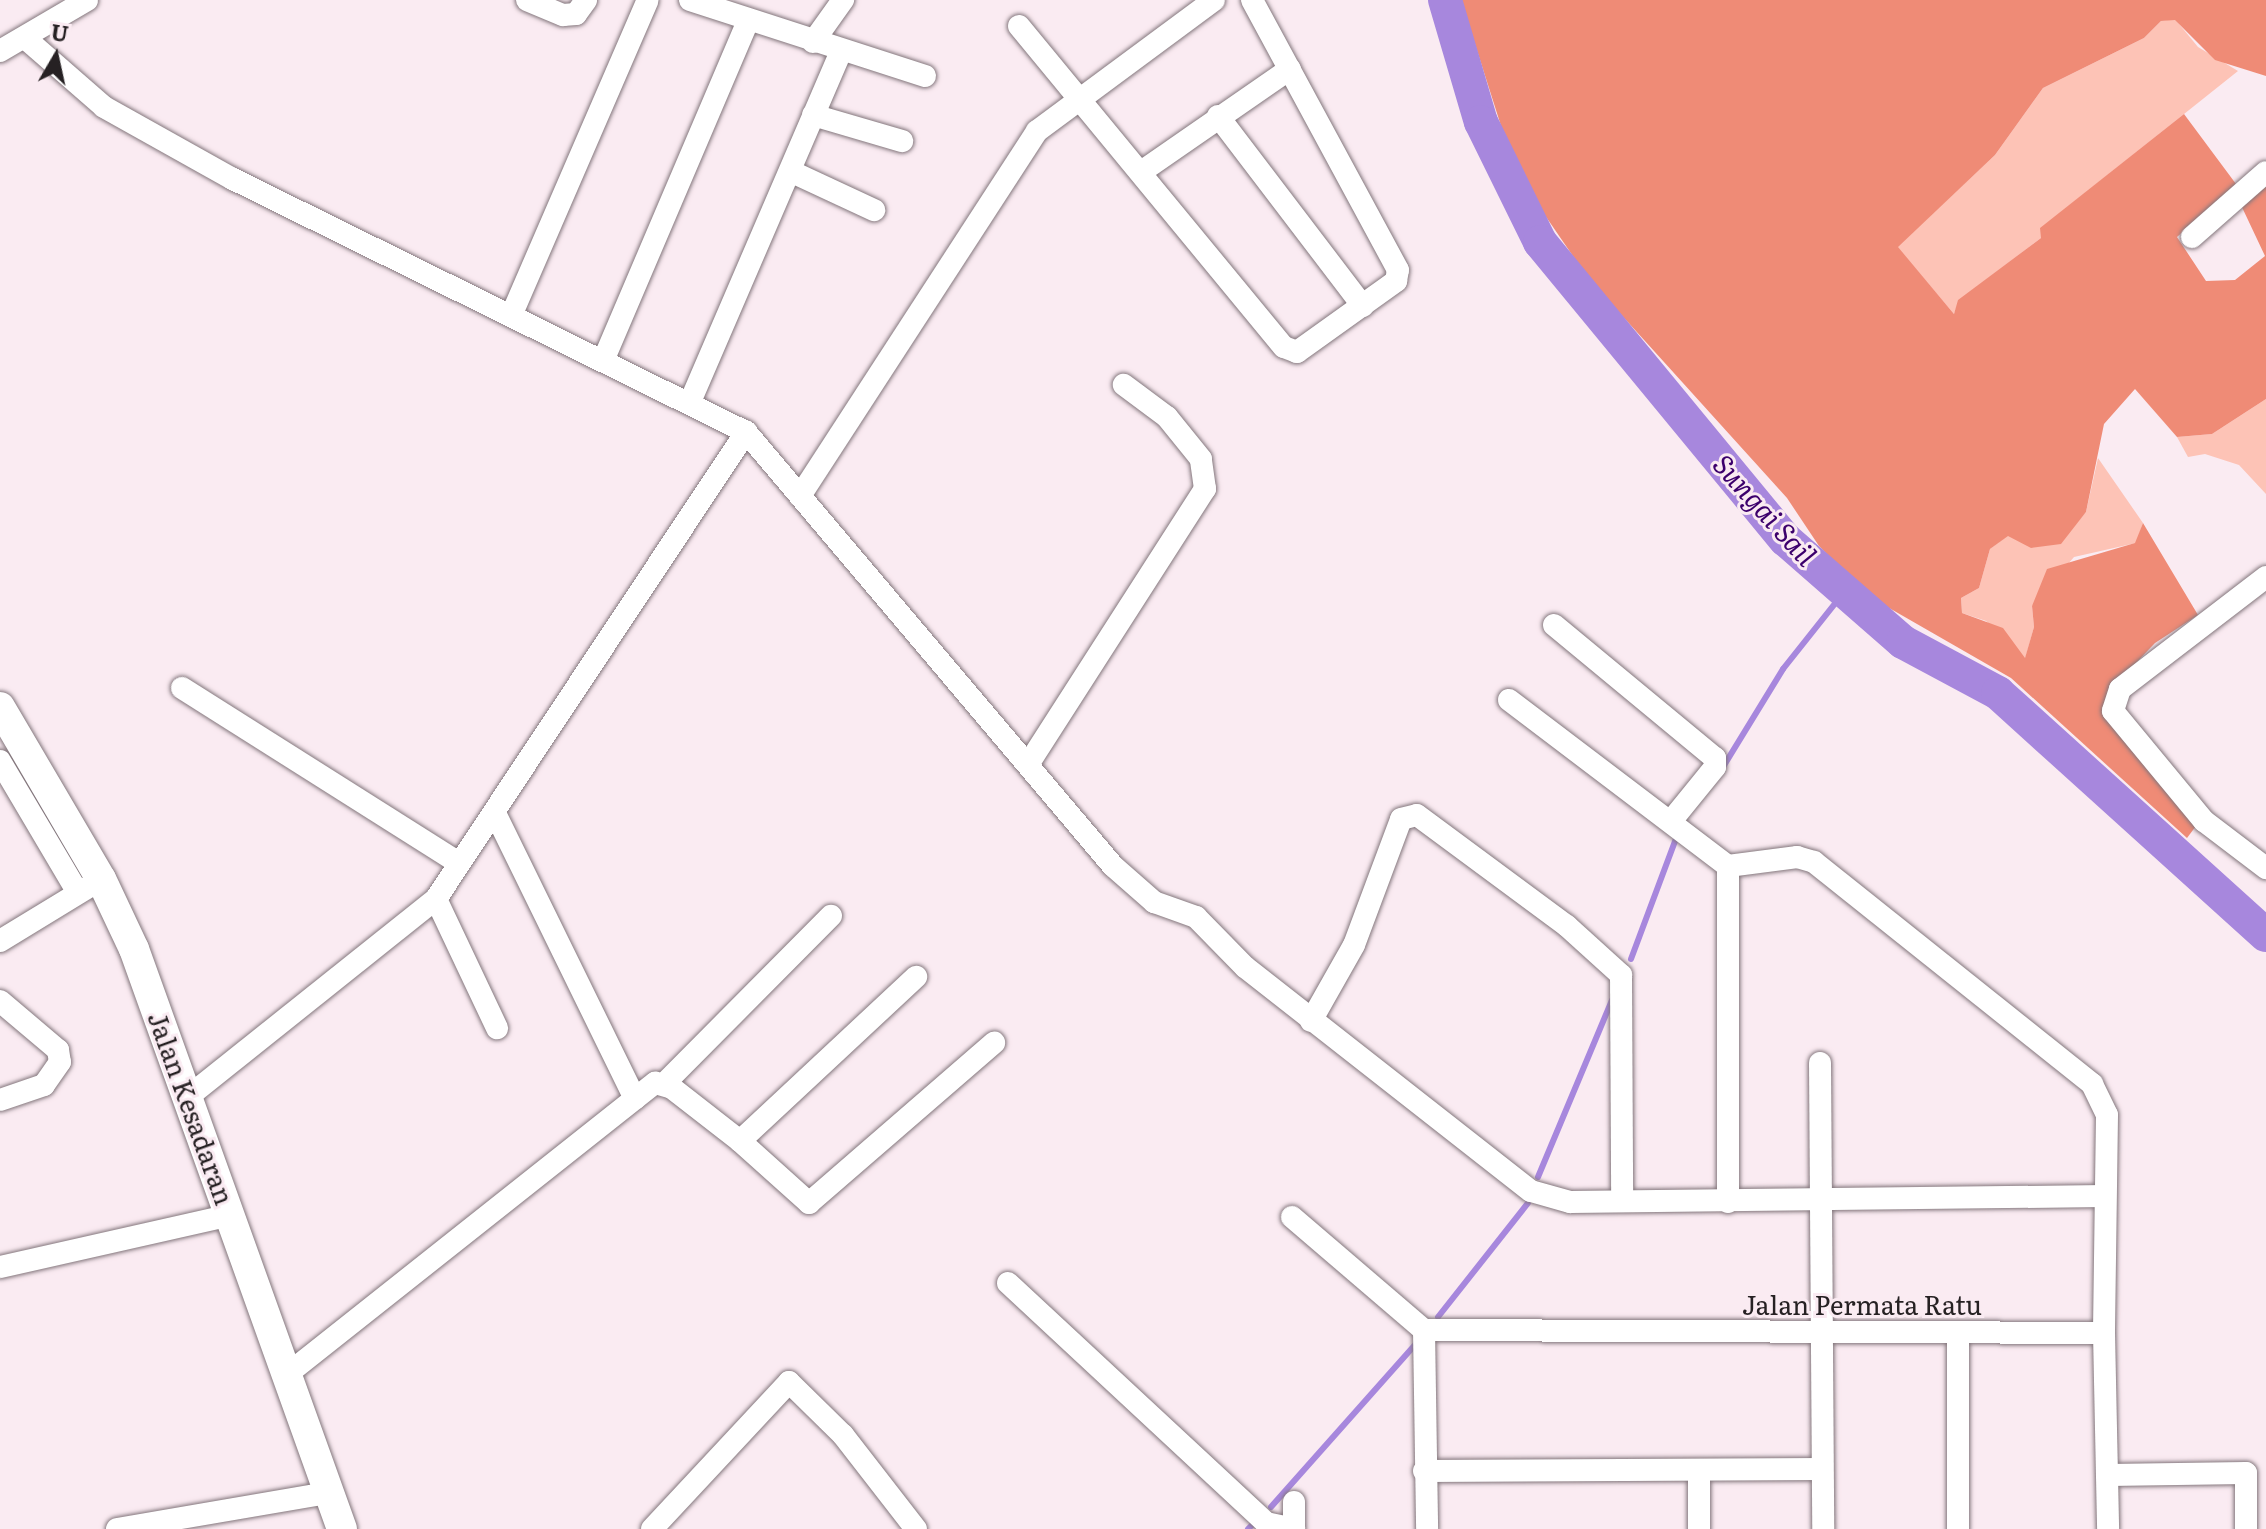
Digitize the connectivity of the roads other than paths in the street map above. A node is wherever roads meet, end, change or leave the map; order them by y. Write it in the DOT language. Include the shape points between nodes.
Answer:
graph roads {
  1 [pos="87,0"];
  2 [pos="527,0"];
  3 [pos="586,0"];
  4 [pos="648,0"];
  5 [pos="690,0"];
  6 [pos="843,0"];
  7 [pos="1214,0"];
  8 [pos="1252,0"];
  9 [pos="728,6"];
  10 [pos="748,21"];
  11 [pos="1019,26"];
  12 [pos="25,38"];
  13 [pos="813,42"];
  14 [pos="0,51"];
  15 [pos="841,51"];
  16 [pos="1290,69"];
  17 [pos="925,76"];
  18 [pos="1080,96"];
  19 [pos="813,115"];
  20 [pos="1218,116"];
  21 [pos="902,141"];
  22 [pos="790,171"];
  23 [pos="1141,172"];
  24 [pos="2266,172"];
  25 [pos="874,210"];
  26 [pos="2192,237"];
  27 [pos="1363,306"];
  28 [pos="511,316"];
  29 [pos="603,361"];
  30 [pos="1124,385"];
  31 [pos="690,402"];
  32 [pos="746,432"];
  33 [pos="800,496"];
  34 [pos="2266,577"];
  35 [pos="1554,625"];
  36 [pos="182,688"];
  37 [pos="1509,700"];
  38 [pos="0,707"];
  39 [pos="0,761"];
  40 [pos="1029,763"];
  41 [pos="495,813"];
  42 [pos="1672,820"];
  43 [pos="459,863"];
  44 [pos="1728,866"];
  45 [pos="2266,868"];
  46 [pos="90,886"];
  47 [pos="436,899"];
  48 [pos="831,916"];
  49 [pos="0,941"];
  50 [pos="916,977"];
  51 [pos="0,1001"];
  52 [pos="1311,1021"];
  53 [pos="497,1028"];
  54 [pos="994,1043"];
  55 [pos="1820,1063"];
  56 [pos="664,1084"];
  57 [pos="189,1096"];
  58 [pos="635,1099"];
  59 [pos="0,1100"];
  60 [pos="740,1141"];
  61 [pos="2105,1196"];
  62 [pos="1622,1200"];
  63 [pos="1822,1201"];
  64 [pos="1728,1202"];
  65 [pos="231,1215"];
  66 [pos="1292,1217"];
  67 [pos="0,1267"];
  68 [pos="1008,1283"];
  69 [pos="1424,1330"];
  70 [pos="1822,1332"];
  71 [pos="1958,1332"];
  72 [pos="2104,1333"];
  73 [pos="290,1372"];
  74 [pos="1822,1469"];
  75 [pos="1699,1470"];
  76 [pos="1424,1471"];
  77 [pos="2109,1475"];
  78 [pos="328,1493"];
  79 [pos="1294,1502"];
  80 [pos="667,1525"];
  81 [pos="117,1529"];
  82 [pos="342,1529"];
  83 [pos="916,1529"];
  84 [pos="1294,1529"];
  85 [pos="1427,1529"];
  86 [pos="1699,1529"];
  87 [pos="1823,1529"];
  88 [pos="1958,1529"];
  89 [pos="2108,1529"];
  90 [pos="2246,1529"];
  1 -- 12 [label="street"];
  2 -- 3 [label="street" via="563,15 576,14"];
  4 -- 28 [label="street"];
  5 -- 9 [label="street"];
  6 -- 13 [label="street"];
  7 -- 18 [label="street"];
  8 -- 16 [label="street"];
  9 -- 10 [label="street"];
  10 -- 13 [label="street"];
  10 -- 29 [label="street"];
  11 -- 18 [label="street"];
  12 -- 14 [label="street"];
  12 -- 28 [label="street" via="117,114 233,179"];
  13 -- 15 [label="street"];
  15 -- 17 [label="street"];
  15 -- 19 [label="street"];
  16 -- 20 [label="street"];
  16 -- 27 [label="street" via="1398,270 1396,281"];
  18 -- 23 [label="street"];
  18 -- 33 [label="street" via="1037,131"];
  19 -- 21 [label="street"];
  19 -- 22 [label="street"];
  20 -- 23 [label="street"];
  20 -- 27 [label="street"];
  22 -- 25 [label="street"];
  22 -- 31 [label="street"];
  23 -- 27 [label="street" via="1291,352 1309,347"];
  24 -- 26 [label="street"];
  28 -- 29 [label="street"];
  29 -- 31 [label="street"];
  30 -- 40 [label="street" via="1167,417 1201,459 1205,489"];
  31 -- 32 [label="street"];
  32 -- 33 [label="street"];
  32 -- 41 [label="street"];
  33 -- 40 [label="street"];
  34 -- 45 [label="street" via="2120,689 2113,711 2204,821"];
  35 -- 42 [label="street" via="1715,758 1715,767"];
  36 -- 43 [label="street"];
  37 -- 42 [label="street"];
  38 -- 46 [label="street, Jalan Kesadaran"];
  39 -- 46 [label="street"];
  40 -- 52 [label="street" via="1113,866 1154,902 1196,917"];
  41 -- 43 [label="street"];
  41 -- 58 [label="street"];
  42 -- 44 [label="street"];
  43 -- 47 [label="street"];
  44 -- 61 [label="street" via="1797,857 1814,862 2092,1084 2107,1115"];
  44 -- 64 [label="street"];
  46 -- 49 [label="street"];
  46 -- 57 [label="street, Jalan Kesadaran"];
  47 -- 53 [label="street"];
  47 -- 57 [label="street"];
  48 -- 56 [label="street"];
  50 -- 60 [label="street"];
  51 -- 59 [label="street" via="58,1050 60,1062 44,1085"];
  52 -- 62 [label="street" via="1531,1191 1570,1202"];
  52 -- 62 [label="street" via="1354,945 1401,819 1417,815 1567,926 1621,975"];
  54 -- 60 [label="street" via="815,1201 800,1199"];
  55 -- 63 [label="street"];
  56 -- 58 [label="street"];
  56 -- 60 [label="street"];
  57 -- 65 [label="street, Jalan Kesadaran"];
  58 -- 73 [label="street"];
  61 -- 63 [label="street"];
  61 -- 72 [label="street"];
  62 -- 64 [label="street"];
  63 -- 64 [label="street"];
  63 -- 70 [label="street"];
  65 -- 67 [label="street"];
  65 -- 73 [label="street, Jalan Kesadaran"];
  66 -- 69 [label="street"];
  68 -- 84 [label="street" via="1266,1523"];
  69 -- 70 [label="street, Jalan Permata Ratu"];
  69 -- 76 [label="street"];
  70 -- 71 [label="street, Jalan Permata Ratu"];
  70 -- 74 [label="street"];
  71 -- 72 [label="street, Jalan Permata Ratu"];
  71 -- 88 [label="street"];
  72 -- 77 [label="street"];
  73 -- 78 [label="street, Jalan Kesadaran"];
  74 -- 75 [label="street"];
  74 -- 87 [label="street"];
  75 -- 76 [label="street"];
  75 -- 86 [label="street"];
  76 -- 85 [label="street"];
  77 -- 89 [label="street"];
  77 -- 90 [label="street" via="2246,1473"];
  78 -- 81 [label="street"];
  78 -- 82 [label="street, Jalan Kesadaran"];
  79 -- 84 [label="street"];
  80 -- 83 [label="street" via="789,1382 843,1435"];
}
